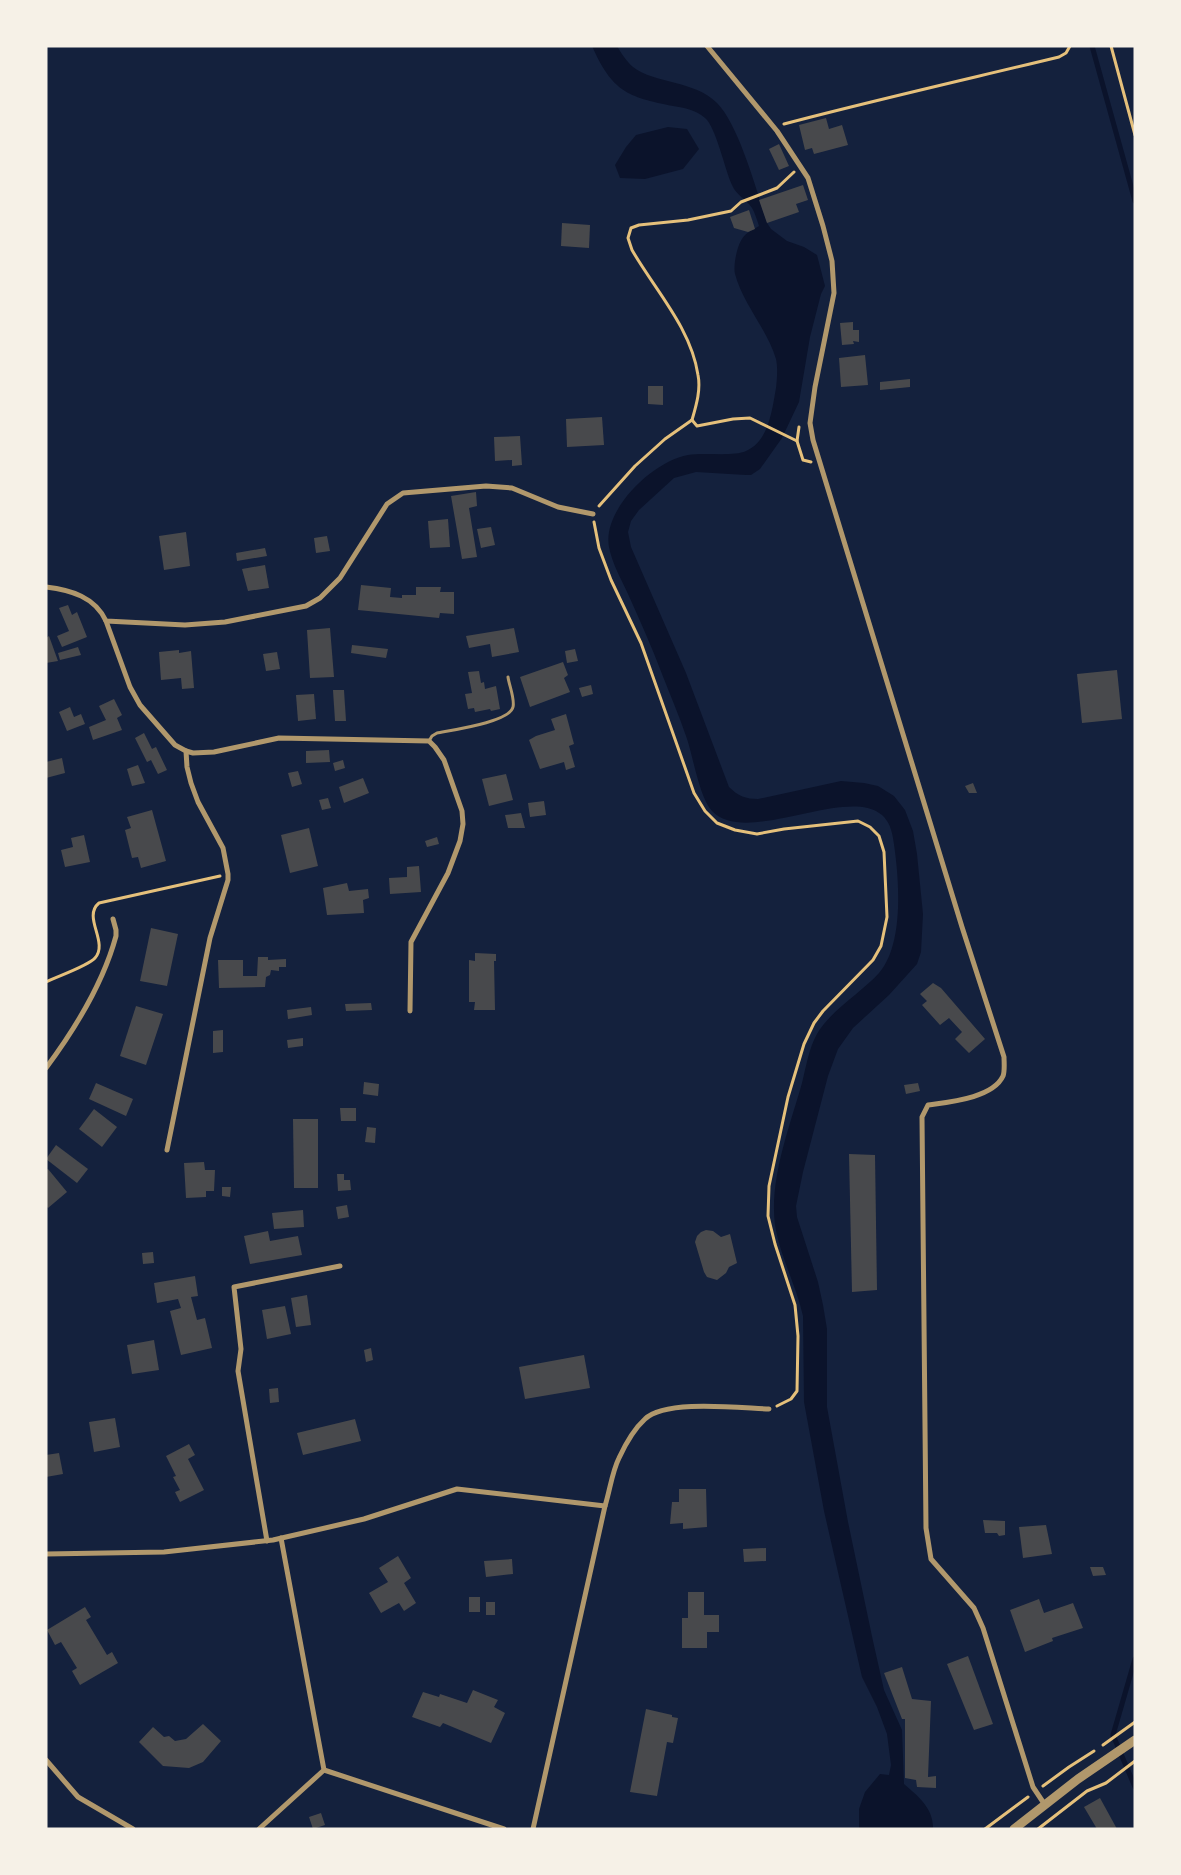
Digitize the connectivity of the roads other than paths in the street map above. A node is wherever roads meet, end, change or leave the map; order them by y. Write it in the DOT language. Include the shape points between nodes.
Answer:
graph roads {
  1 [pos="707,46"];
  2 [pos="593,514"];
  3 [pos="46,587"];
  4 [pos="106,621"];
  5 [pos="508,677"];
  6 [pos="429,741"];
  7 [pos="186,751"];
  8 [pos="112,919"];
  9 [pos="410,1011"];
  10 [pos="46,1068"];
  11 [pos="167,1150"];
  12 [pos="340,1266"];
  13 [pos="768,1409"];
  14 [pos="606,1506"];
  15 [pos="281,1538"];
  16 [pos="267,1541"];
  17 [pos="46,1554"];
  18 [pos="1135,1740"];
  19 [pos="46,1760"];
  20 [pos="324,1770"];
  21 [pos="1045,1805"];
  22 [pos="132,1829"];
  23 [pos="259,1829"];
  24 [pos="504,1829"];
  25 [pos="533,1829"];
  26 [pos="1014,1829"];
  1 -- 21 [label="street" via="777,131 808,178 832,261 834,293 810,423 1004,1056 1003,1076 992,1090 928,1106 922,1117 926,1528 931,1559 974,1608 1033,1787"];
  2 -- 4 [label="street" via="558,507 512,488 486,486 403,494 387,504 340,578 320,598 306,606 225,622"];
  3 -- 4 [label="street" via="88,599 102,611"];
  4 -- 7 [label="street" via="130,687 140,704 175,745"];
  5 -- 6 [label="lane" via="514,705 510,713 499,720 437,733"];
  6 -- 7 [label="street" via="279,738 214,752"];
  6 -- 9 [label="street" via="444,760 462,811 463,824 448,873 410,942"];
  7 -- 11 [label="street" via="187,767 198,802 226,855 228,880 210,938"];
  8 -- 10 [label="street" via="116,936 100,979 76,1024"];
  12 -- 16 [label="street" via="234,1287 241,1349 238,1371"];
  13 -- 14 [label="street" via="708,1406 664,1409 645,1418 618,1459"];
  14 -- 15 [label="street" via="457,1489 364,1519"];
  14 -- 25 [label="street"];
  15 -- 16 [label="street"];
  15 -- 20 [label="street"];
  16 -- 17 [label="street" via="164,1552"];
  18 -- 21 [label="street"];
  19 -- 22 [label="street" via="78,1797"];
  20 -- 23 [label="street"];
  20 -- 24 [label="street"];
  21 -- 26 [label="street"];
}
